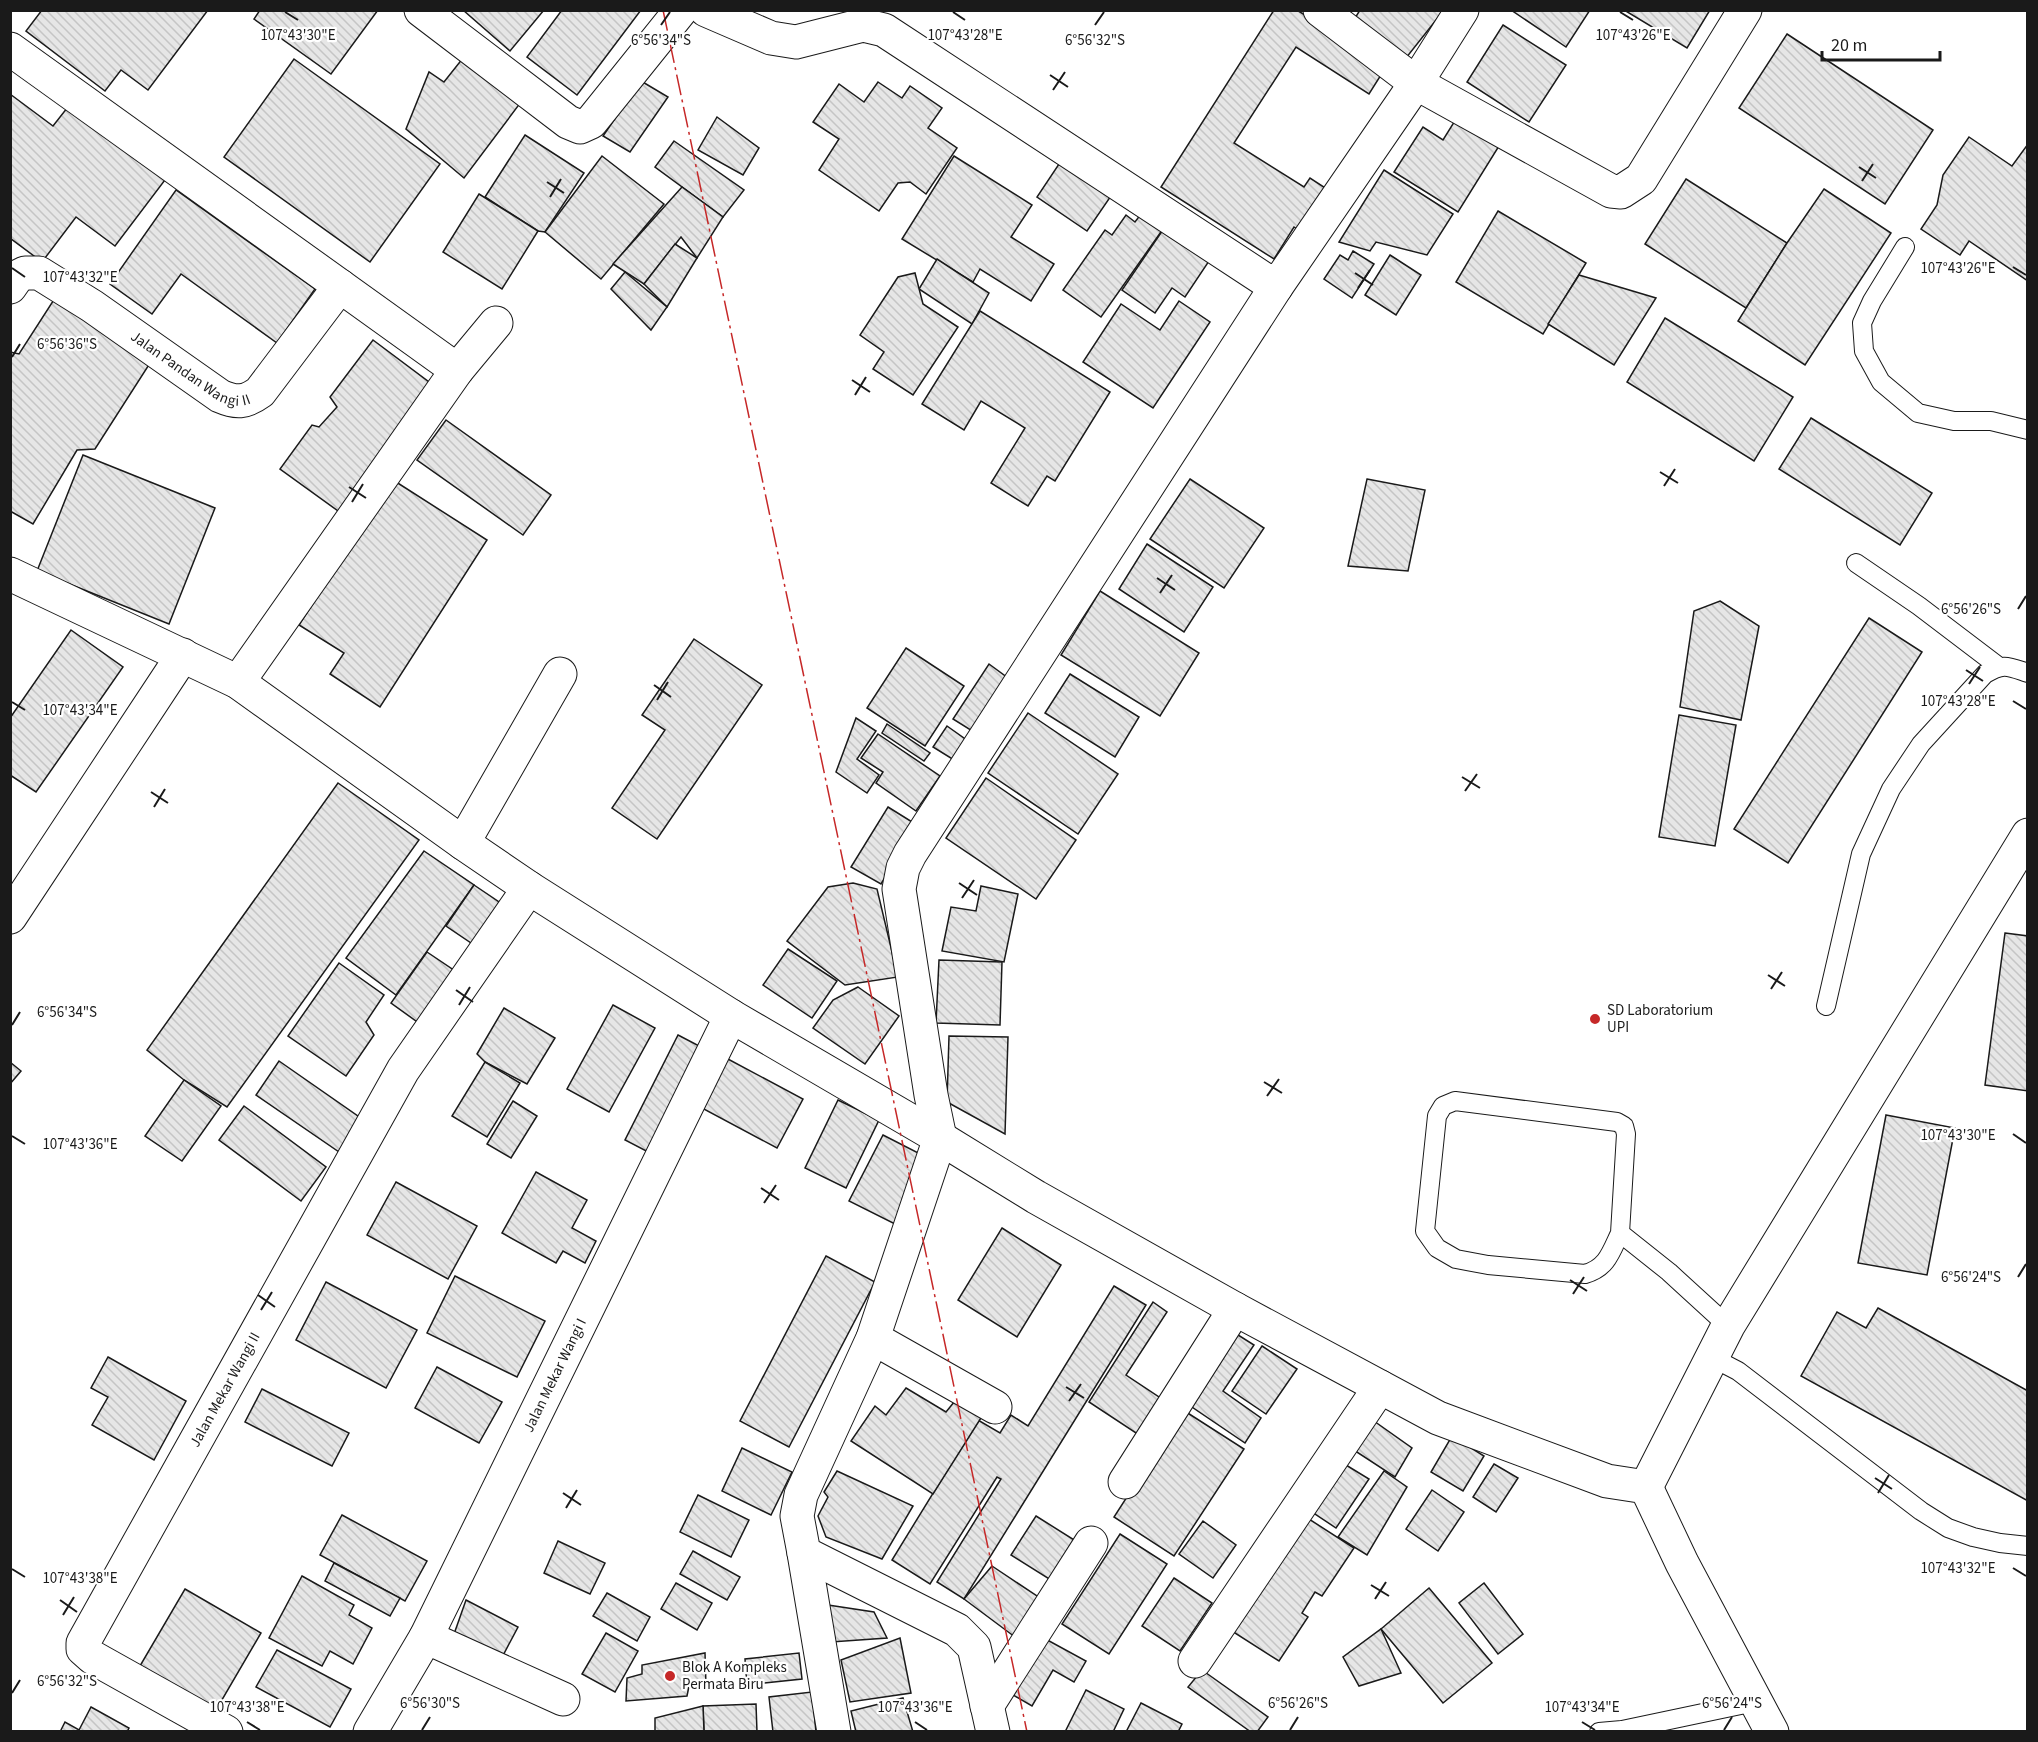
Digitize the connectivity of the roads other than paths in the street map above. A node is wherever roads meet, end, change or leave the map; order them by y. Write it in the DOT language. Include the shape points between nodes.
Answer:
graph roads {
  1 [pos="421,10"];
  2 [pos="681,10"];
  3 [pos="706,10"];
  4 [pos="1320,10"];
  5 [pos="1462,10"];
  6 [pos="1745,10"];
  7 [pos="10,49"];
  8 [pos="1416,83"];
  9 [pos="1905,247"];
  10 [pos="10,286"];
  11 [pos="340,286"];
  12 [pos="1276,287"];
  13 [pos="496,323"];
  14 [pos="457,370"];
  15 [pos="2028,430"];
  16 [pos="1856,563"];
  17 [pos="10,574"];
  18 [pos="183,655"];
  19 [pos="1998,666"];
  20 [pos="2028,673"];
  21 [pos="560,674"];
  22 [pos="238,681"];
  23 [pos="2028,835"];
  24 [pos="463,843"];
  25 [pos="529,888"];
  26 [pos="10,917"];
  27 [pos="1826,1006"];
  28 [pos="731,1016"];
  29 [pos="940,1138"];
  30 [pos="1620,1233"];
  31 [pos="1235,1309"];
  32 [pos="1728,1326"];
  33 [pos="873,1338"];
  34 [pos="1711,1357"];
  35 [pos="1380,1387"];
  36 [pos="994,1407"];
  37 [pos="1125,1482"];
  38 [pos="1646,1487"];
  39 [pos="1091,1543"];
  40 [pos="2028,1546"];
  41 [pos="804,1553"];
  42 [pos="426,1636"];
  43 [pos="1195,1661"];
  44 [pos="562,1699"];
  45 [pos="1755,1702"];
  46 [pos="990,1719"];
  47 [pos="218,1727"];
  48 [pos="370,1731"];
  49 [pos="834,1731"];
  50 [pos="1599,1731"];
  51 [pos="1772,1731"];
  1 -- 2 [label="street" via="568,123 580,127 591,122"];
  3 -- 12 [label="street" via="771,38 796,42 864,25 884,30"];
  4 -- 8 [label="street"];
  5 -- 8 [label="street"];
  6 -- 8 [label="street" via="1641,179 1621,192 1571,171"];
  7 -- 11 [label="street"];
  8 -- 12 [label="street"];
  9 -- 15 [label="lane" via="1862,323 1864,351 1881,382 1918,412 1954,421 1991,421"];
  10 -- 11 [label="street, Jalan Pandan Wangi II" via="25,273 39,273 220,396 243,402 260,392"];
  11 -- 14 [label="street"];
  12 -- 29 [label="street" via="903,868 899,889"];
  13 -- 14 [label="street"];
  14 -- 22 [label="street"];
  16 -- 19 [label="lane"];
  17 -- 18 [label="street"];
  18 -- 22 [label="street"];
  18 -- 26 [label="street"];
  19 -- 20 [label="lane"];
  19 -- 27 [label="lane" via="1984,674 1921,744 1891,789 1861,854"];
  21 -- 24 [label="street"];
  22 -- 24 [label="street"];
  23 -- 32 [label="street"];
  24 -- 25 [label="street"];
  25 -- 28 [label="street"];
  25 -- 47 [label="street, Jalan Mekar Wangi II" via="403,1070 83,1642 83,1649 92,1657"];
  28 -- 29 [label="street"];
  28 -- 42 [label="street, Jalan Mekar Wangi I"];
  29 -- 31 [label="street" via="1035,1197"];
  29 -- 33 [label="street"];
  30 -- 30 [label="lane" via="1624,1126 1455,1101 1443,1106 1437,1116 1425,1231 1437,1248 1456,1259 1488,1265 1585,1274 1597,1271 1608,1260"];
  30 -- 32 [label="lane"];
  31 -- 35 [label="street"];
  31 -- 37 [label="street"];
  32 -- 34 [label="street"];
  33 -- 36 [label="street"];
  33 -- 41 [label="street" via="801,1495 796,1516"];
  34 -- 38 [label="street"];
  34 -- 40 [label="lane" via="1738,1371 1948,1528 2000,1543"];
  35 -- 38 [label="street" via="1438,1418 1607,1481"];
  35 -- 43 [label="street"];
  38 -- 45 [label="street"];
  39 -- 46 [label="street"];
  41 -- 46 [label="street" via="957,1630 974,1647"];
  41 -- 49 [label="street"];
  42 -- 44 [label="street"];
  42 -- 48 [label="street, Jalan Mekar Wangi I"];
  45 -- 50 [label="lane" via="1622,1730"];
  45 -- 51 [label="street"];
}
